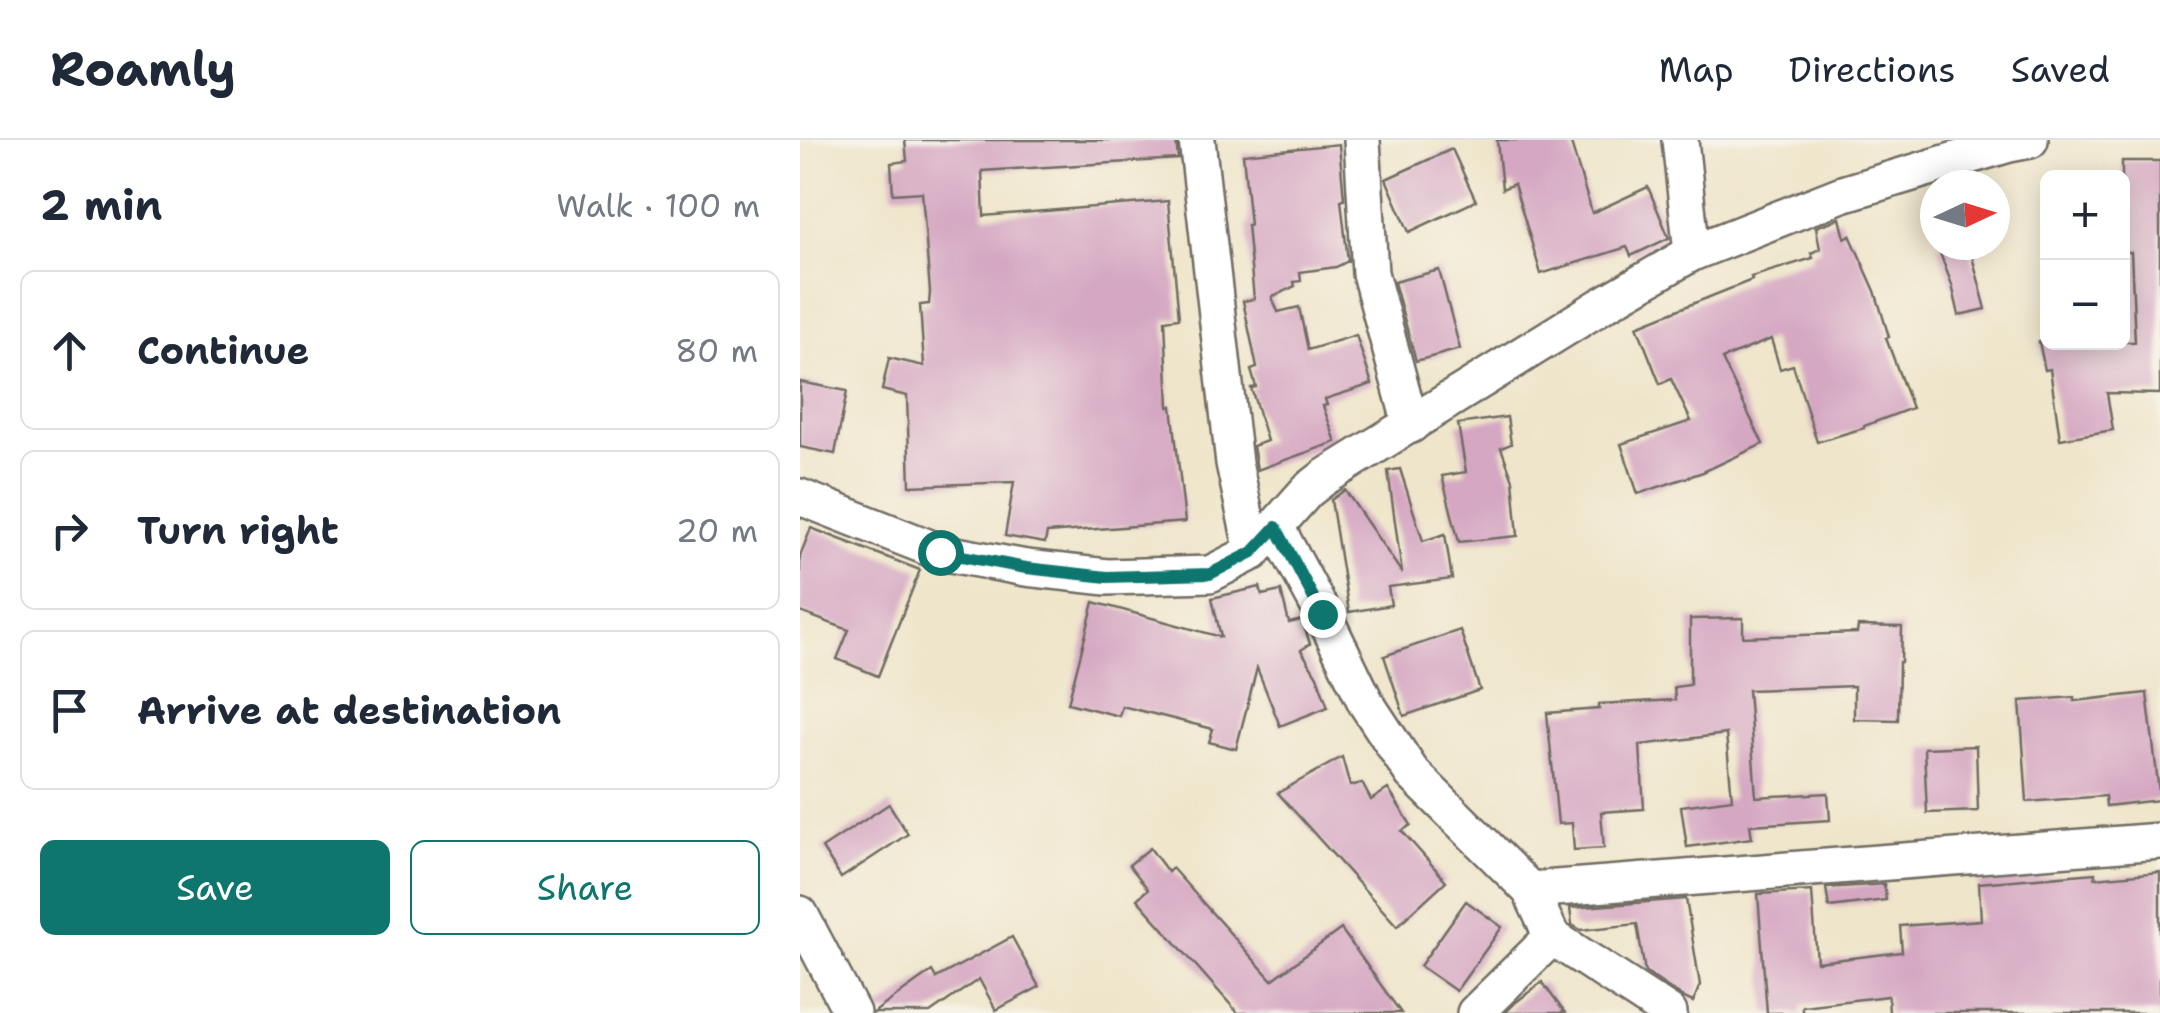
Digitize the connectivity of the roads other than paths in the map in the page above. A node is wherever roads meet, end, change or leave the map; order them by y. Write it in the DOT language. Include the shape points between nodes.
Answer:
graph roads {
  1 [pos="1198,140"];
  2 [pos="1362,140"];
  3 [pos="1680,140"];
  4 [pos="2030,140"];
  5 [pos="1692,254"];
  6 [pos="1411,425"];
  7 [pos="800,497"];
  8 [pos="1264,540"];
  9 [pos="2160,841"];
  10 [pos="1530,890"];
  11 [pos="800,914"];
  12 [pos="1552,937"];
  13 [pos="852,1013"];
  14 [pos="1476,1013"];
  15 [pos="1670,1013"];
  1 -- 8 [label="street" via="1234,463"];
  2 -- 6 [label="street" via="1370,273"];
  3 -- 5 [label="street"];
  4 -- 5 [label="street" via="1842,194"];
  5 -- 6 [label="street"];
  6 -- 8 [label="street" via="1307,491"];
  7 -- 8 [label="street" via="940,552 1107,577 1210,574"];
  8 -- 10 [label="street" via="1412,773"];
  9 -- 10 [label="street"];
  10 -- 12 [label="street"];
  11 -- 13 [label="street"];
  12 -- 14 [label="street"];
  12 -- 15 [label="street"];
}
